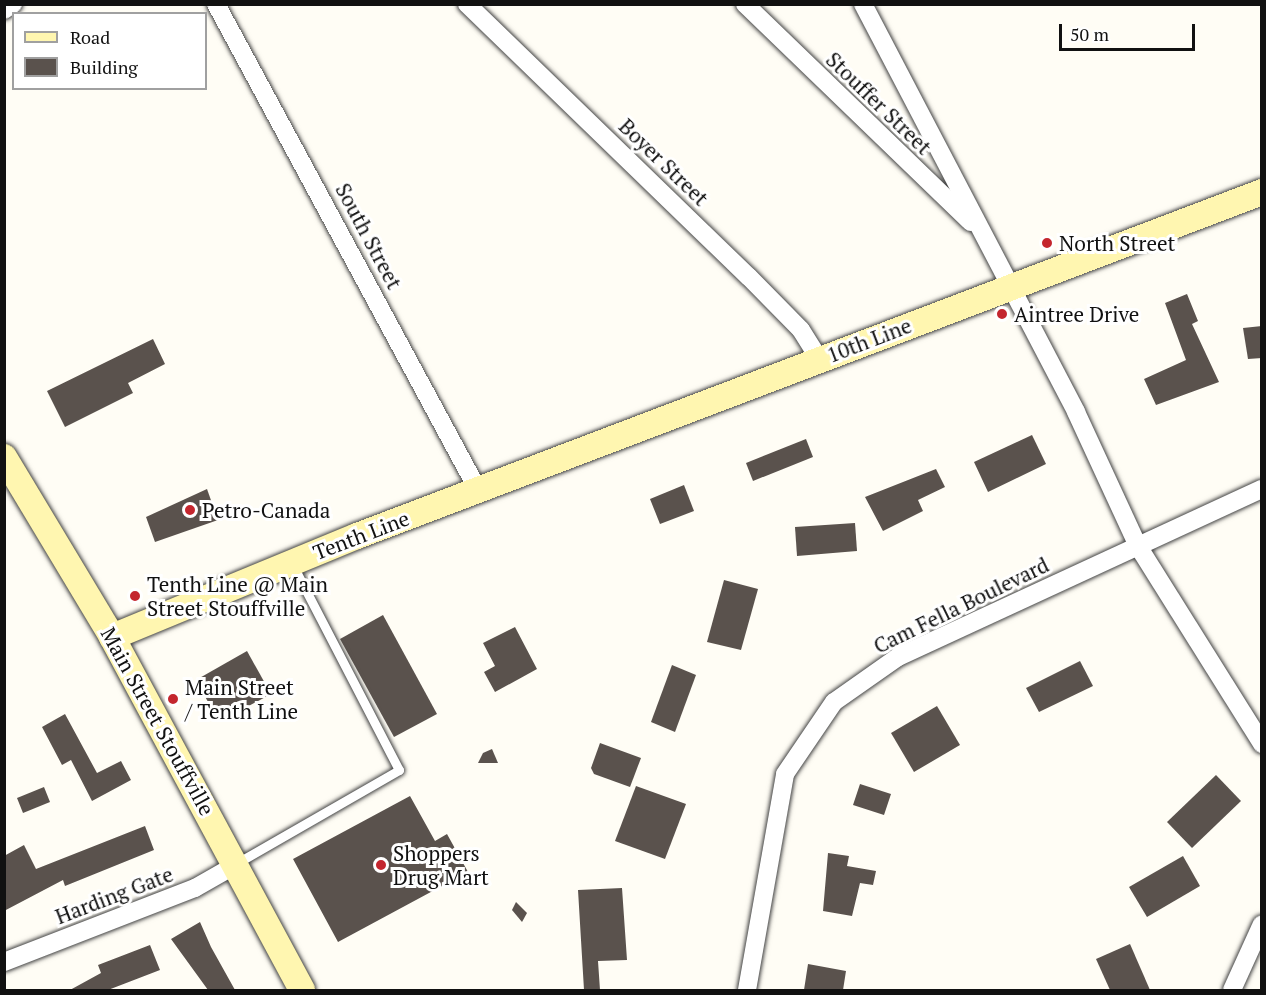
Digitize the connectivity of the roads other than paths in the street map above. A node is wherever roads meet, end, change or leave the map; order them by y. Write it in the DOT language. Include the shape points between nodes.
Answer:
graph roads {
  1 [pos="13,4"];
  2 [pos="216,4"];
  3 [pos="467,4"];
  4 [pos="745,4"];
  5 [pos="864,4"];
  6 [pos="4,9"];
  7 [pos="1262,192"];
  8 [pos="983,234"];
  9 [pos="1011,289"];
  10 [pos="819,359"];
  11 [pos="5,460"];
  12 [pos="1262,489"];
  13 [pos="477,490"];
  14 [pos="1138,546"];
  15 [pos="291,562"];
  16 [pos="111,637"];
  17 [pos="1262,744"];
  18 [pos="237,864"];
  19 [pos="1262,924"];
  20 [pos="4,962"];
  21 [pos="302,990"];
  22 [pos="747,990"];
  23 [pos="1232,990"];
  1 -- 6 [label="street"];
  2 -- 13 [label="street, South Street"];
  3 -- 10 [label="street, Boyer Street" via="749,277 801,330"];
  4 -- 8 [label="street, Stouffer Street"];
  5 -- 8 [label="street"];
  7 -- 9 [label="main road, 10th Line"];
  8 -- 9 [label="street"];
  9 -- 10 [label="main road, 10th Line"];
  9 -- 14 [label="street"];
  10 -- 13 [label="main road, 10th Line"];
  11 -- 16 [label="main road, Main Street Stouffville"];
  12 -- 14 [label="street, Cam Fella Boulevard"];
  13 -- 15 [label="main road, Tenth Line"];
  14 -- 17 [label="street"];
  14 -- 22 [label="street, Cam Fella Boulevard" via="898,657 834,702 795,753 782,784"];
  15 -- 16 [label="main road, Tenth Line"];
  15 -- 18 [label="lane" via="399,770"];
  16 -- 18 [label="main road, Main Street Stouffville"];
  18 -- 20 [label="street, Harding Gate" via="195,888"];
  18 -- 21 [label="main road, Main Street Stouffville"];
  19 -- 23 [label="street"];
}
